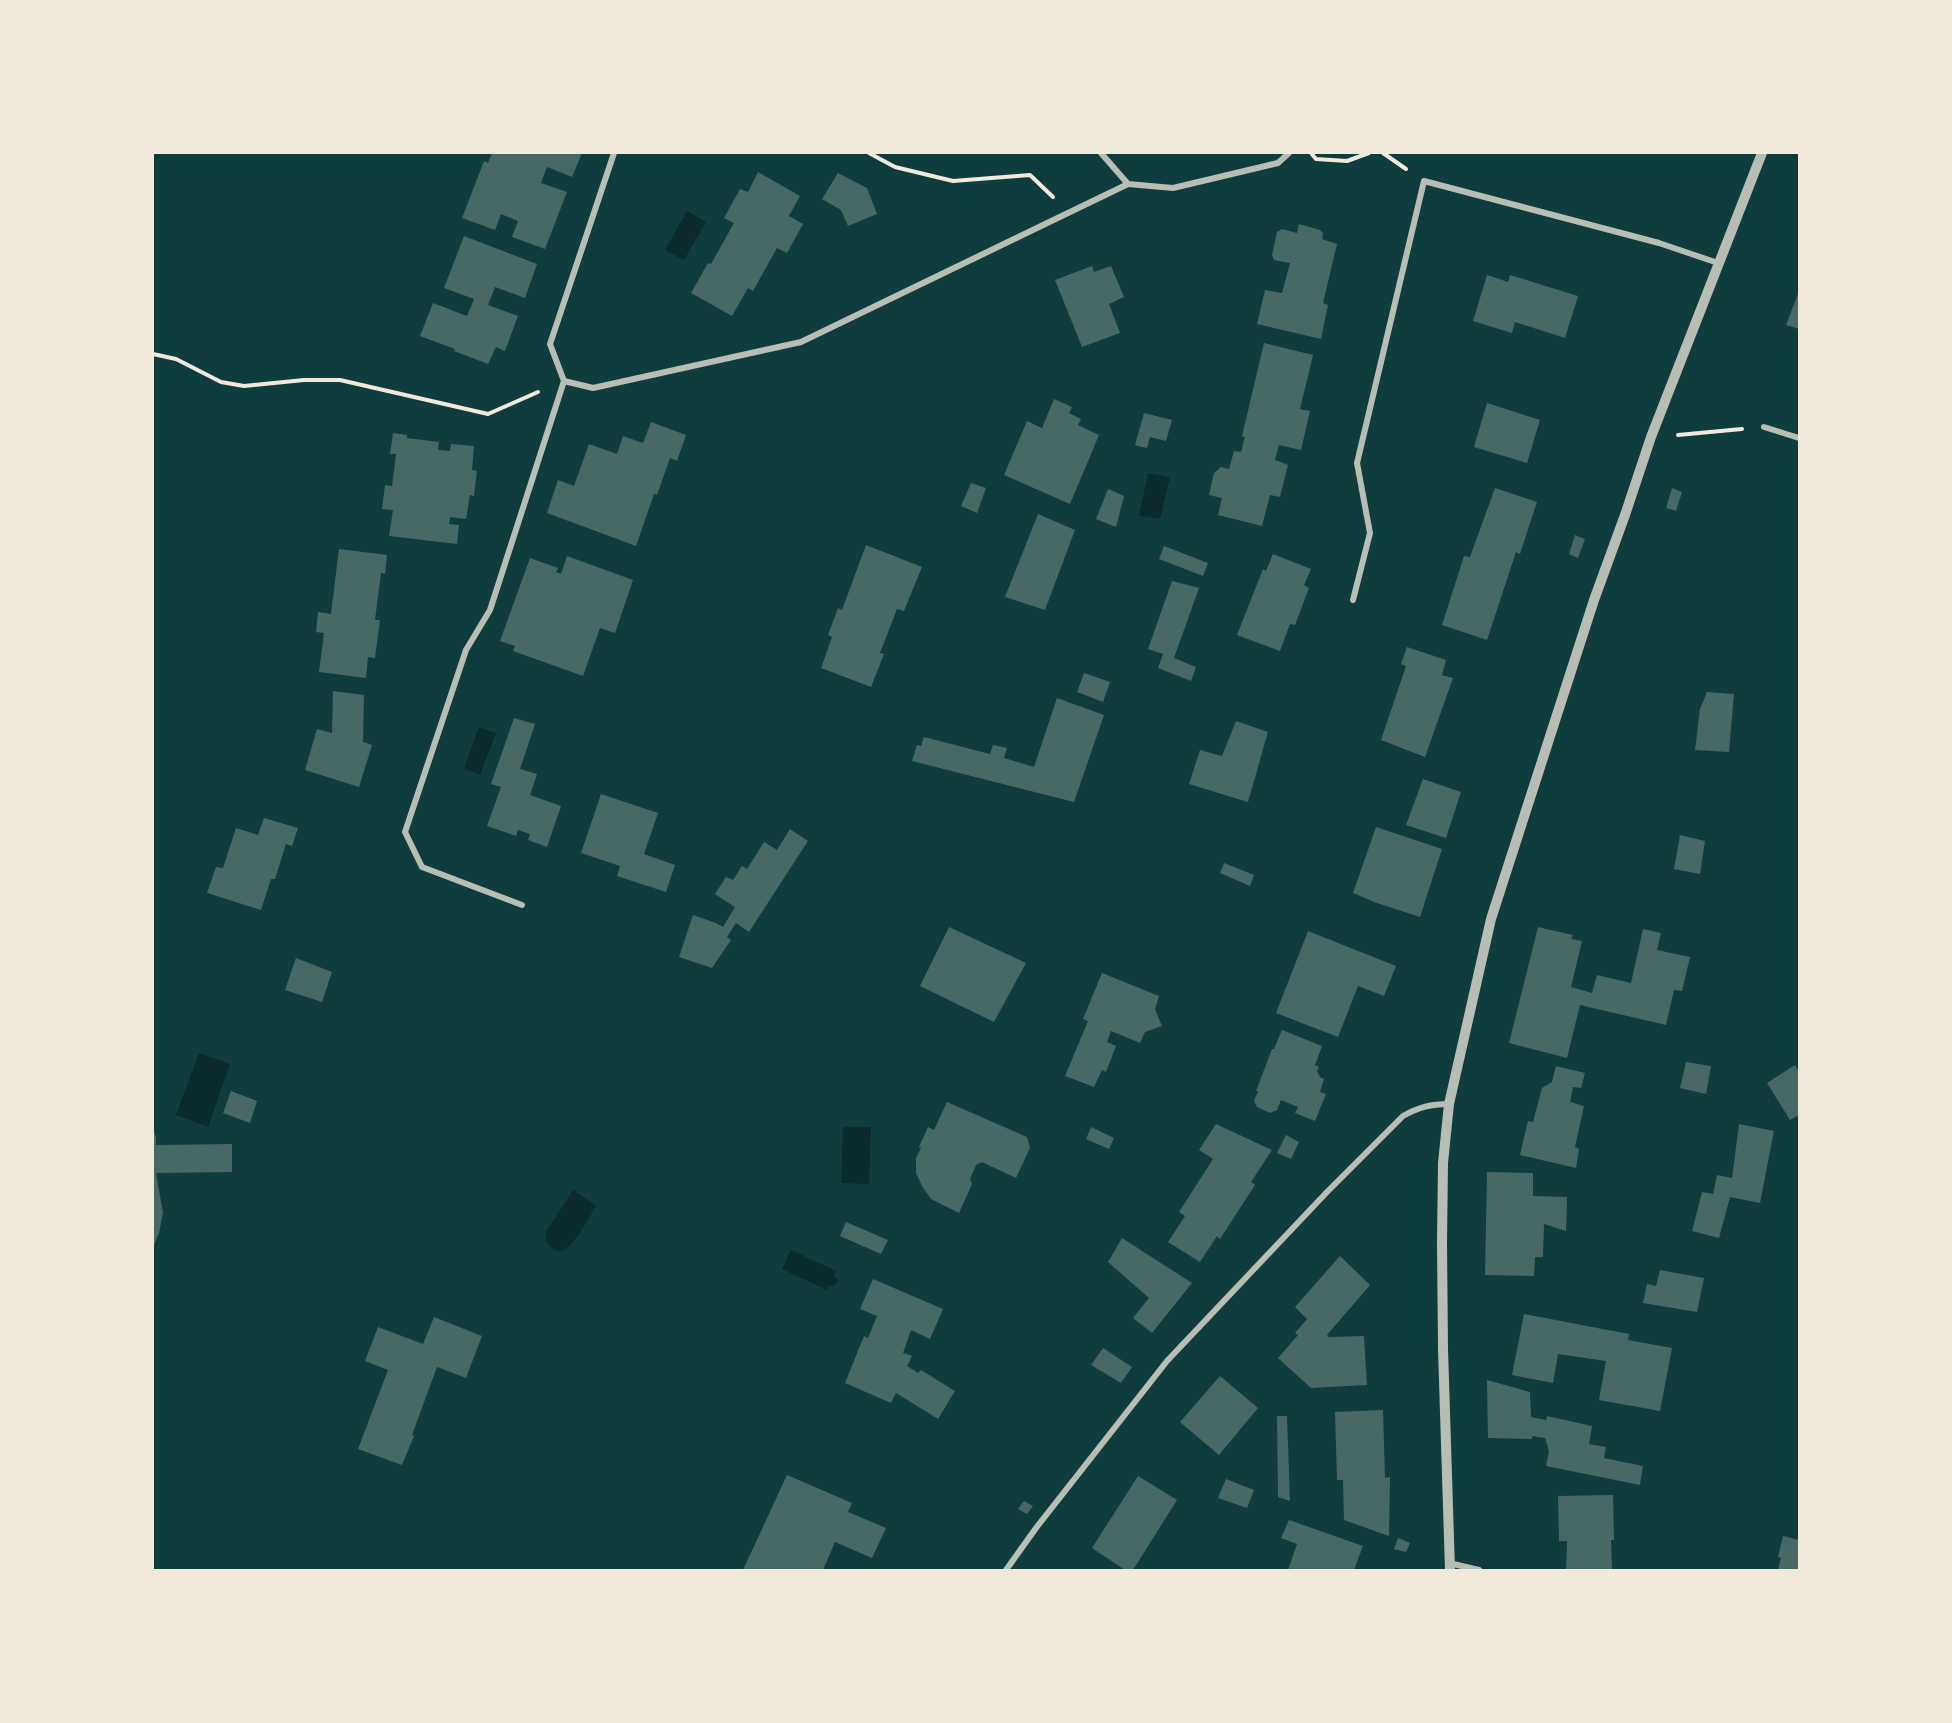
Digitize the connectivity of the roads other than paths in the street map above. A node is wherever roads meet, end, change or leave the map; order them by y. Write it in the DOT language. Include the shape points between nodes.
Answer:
graph roads {
  1 [pos="614,153"];
  2 [pos="1101,153"];
  3 [pos="1290,153"];
  4 [pos="1762,153"];
  5 [pos="1128,184"];
  6 [pos="1718,263"];
  7 [pos="564,381"];
  8 [pos="1764,428"];
  9 [pos="1799,438"];
  10 [pos="1353,600"];
  11 [pos="522,905"];
  12 [pos="1449,1104"];
  13 [pos="1449,1566"];
  14 [pos="1006,1570"];
  15 [pos="1479,1570"];
  1 -- 7 [label="street" via="550,344"];
  2 -- 5 [label="street"];
  3 -- 5 [label="street" via="1278,163 1173,188"];
  4 -- 6 [label="street"];
  5 -- 7 [label="street" via="801,342 593,388"];
  6 -- 10 [label="street" via="1659,243 1424,181 1357,463 1370,533"];
  6 -- 12 [label="street" via="1594,600 1491,918"];
  7 -- 11 [label="street" via="490,610 466,651 405,832 422,867"];
  8 -- 9 [label="street"];
  12 -- 13 [label="street" via="1443,1163 1442,1243"];
  12 -- 14 [label="street" via="1431,1104 1403,1116 1327,1192 1167,1361"];
  13 -- 15 [label="street"];
}
